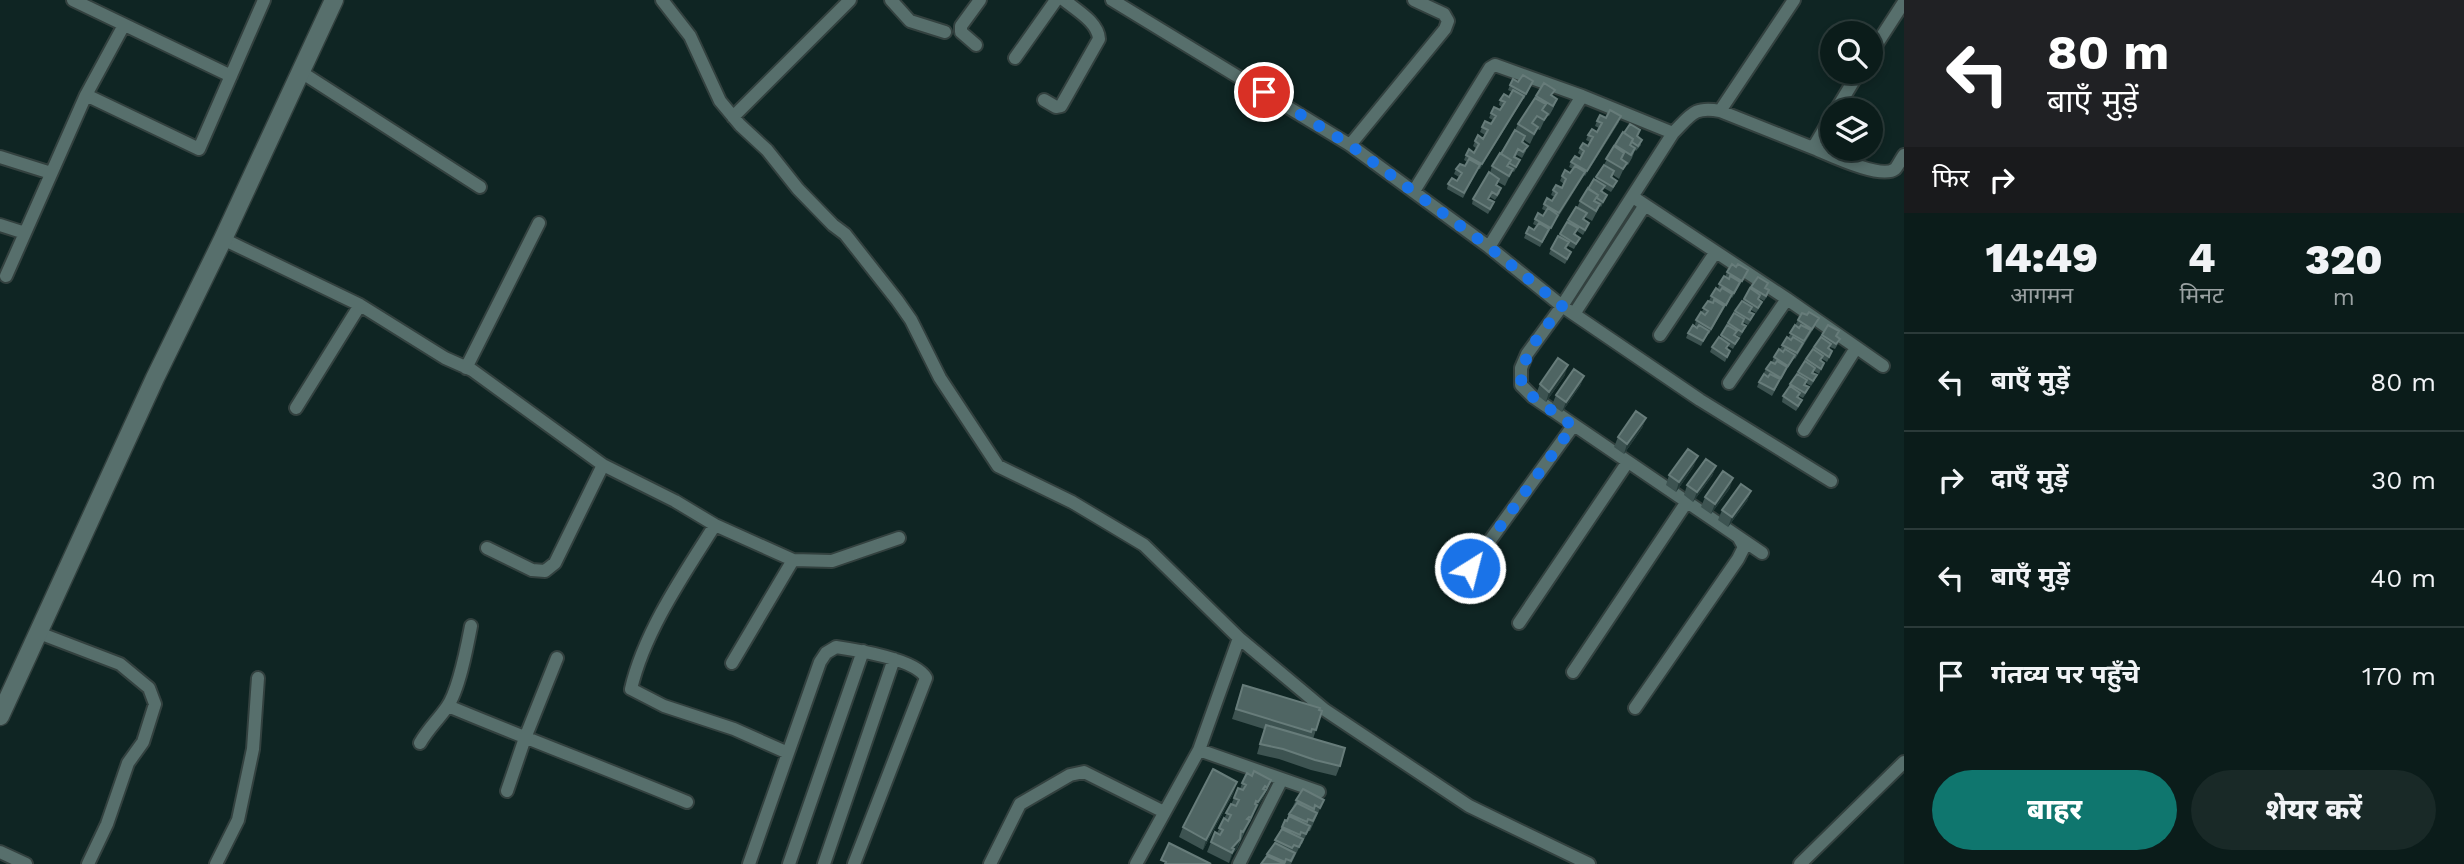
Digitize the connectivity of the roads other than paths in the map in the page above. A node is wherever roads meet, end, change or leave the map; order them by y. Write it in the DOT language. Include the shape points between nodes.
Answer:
graph roads {
  1 [pos="73,0"];
  2 [pos="264,0"];
  3 [pos="334,0"];
  4 [pos="662,0"];
  5 [pos="850,0"];
  6 [pos="891,0"];
  7 [pos="980,0"];
  8 [pos="1056,0"];
  9 [pos="1064,0"];
  10 [pos="1112,0"];
  11 [pos="1414,0"];
  12 [pos="1794,0"];
  13 [pos="1904,2"];
  14 [pos="124,24"];
  15 [pos="945,32"];
  16 [pos="1883,34"];
  17 [pos="976,45"];
  18 [pos="1015,58"];
  19 [pos="300,72"];
  20 [pos="231,76"];
  21 [pos="86,95"];
  22 [pos="1582,96"];
  23 [pos="1044,100"];
  24 [pos="1720,111"];
  25 [pos="733,117"];
  26 [pos="1673,133"];
  27 [pos="1820,136"];
  28 [pos="1350,145"];
  29 [pos="1813,148"];
  30 [pos="1904,155"];
  31 [pos="0,157"];
  32 [pos="51,173"];
  33 [pos="480,187"];
  34 [pos="1414,191"];
  35 [pos="1633,197"];
  36 [pos="1645,205"];
  37 [pos="539,223"];
  38 [pos="0,225"];
  39 [pos="25,233"];
  40 [pos="223,239"];
  41 [pos="1489,247"];
  42 [pos="1715,253"];
  43 [pos="6,276"];
  44 [pos="1787,299"];
  45 [pos="360,305"];
  46 [pos="1562,306"];
  47 [pos="1574,314"];
  48 [pos="1660,335"];
  49 [pos="1856,348"];
  50 [pos="1884,366"];
  51 [pos="466,368"];
  52 [pos="1729,383"];
  53 [pos="296,408"];
  54 [pos="1573,426"];
  55 [pos="1804,430"];
  56 [pos="1627,463"];
  57 [pos="603,465"];
  58 [pos="1831,481"];
  59 [pos="1686,503"];
  60 [pos="715,525"];
  61 [pos="899,538"];
  62 [pos="1740,538"];
  63 [pos="487,548"];
  64 [pos="1762,553"];
  65 [pos="793,560"];
  66 [pos="1470,568"];
  67 [pos="1519,622"];
  68 [pos="471,626"];
  69 [pos="39,633"];
  70 [pos="1239,638"];
  71 [pos="863,651"];
  72 [pos="557,658"];
  73 [pos="894,659"];
  74 [pos="732,663"];
  75 [pos="1573,672"];
  76 [pos="258,678"];
  77 [pos="448,706"];
  78 [pos="1635,708"];
  79 [pos="0,716"];
  80 [pos="525,738"];
  81 [pos="420,743"];
  82 [pos="1199,750"];
  83 [pos="788,753"];
  84 [pos="1904,762"];
  85 [pos="1282,779"];
  86 [pos="507,791"];
  87 [pos="1319,792"];
  88 [pos="687,802"];
  89 [pos="1164,812"];
  90 [pos="0,852"];
  91 [pos="26,864"];
  92 [pos="88,864"];
  93 [pos="216,864"];
  94 [pos="749,864"];
  95 [pos="789,864"];
  96 [pos="824,864"];
  97 [pos="854,864"];
  98 [pos="990,864"];
  99 [pos="1136,864"];
  100 [pos="1239,864"];
  101 [pos="1589,864"];
  102 [pos="1800,864"];
  1 -- 14 [label="street"];
  2 -- 20 [label="street"];
  3 -- 19 [label="street"];
  4 -- 25 [label="street" via="690,36 720,102"];
  5 -- 25 [label="street"];
  6 -- 15 [label="street" via="909,21"];
  7 -- 17 [label="street" via="961,26 961,32"];
  8 -- 18 [label="street"];
  9 -- 23 [label="street" via="1094,25 1099,38 1061,106"];
  10 -- 28 [label="street"];
  11 -- 28 [label="street" via="1444,14 1448,21 1445,29"];
  12 -- 24 [label="street"];
  13 -- 16 [label="street"];
  14 -- 20 [label="street"];
  14 -- 21 [label="street"];
  19 -- 33 [label="street"];
  19 -- 40 [label="street"];
  20 -- 21 [label="street" via="199,149"];
  21 -- 32 [label="street"];
  22 -- 26 [label="street"];
  22 -- 34 [label="street" via="1500,65 1490,68"];
  22 -- 41 [label="street"];
  24 -- 26 [label="street" via="1697,110"];
  24 -- 29 [label="street"];
  25 -- 70 [label="street" via="845,234 897,300 940,378 998,466 1072,502 1144,545"];
  26 -- 35 [label="street"];
  27 -- 29 [label="street"];
  28 -- 34 [label="street"];
  29 -- 30 [label="street" via="1873,171 1895,169"];
  31 -- 32 [label="street"];
  32 -- 39 [label="street"];
  34 -- 41 [label="street"];
  35 -- 36 [label="street"];
  35 -- 46 [label="street"];
  36 -- 42 [label="street"];
  36 -- 47 [label="street"];
  37 -- 51 [label="street"];
  38 -- 39 [label="street"];
  39 -- 43 [label="street"];
  40 -- 45 [label="street"];
  40 -- 69 [label="street"];
  41 -- 46 [label="street"];
  42 -- 44 [label="street"];
  42 -- 48 [label="street"];
  44 -- 49 [label="street"];
  44 -- 52 [label="street"];
  45 -- 51 [label="street"];
  45 -- 53 [label="street"];
  46 -- 47 [label="street"];
  46 -- 54 [label="street" via="1527,354 1521,385"];
  47 -- 58 [label="street"];
  49 -- 50 [label="street"];
  49 -- 55 [label="street"];
  51 -- 57 [label="street"];
  54 -- 56 [label="street"];
  54 -- 66 [label="street"];
  56 -- 59 [label="street"];
  56 -- 67 [label="street"];
  57 -- 60 [label="street"];
  57 -- 63 [label="street" via="555,563 545,571 532,570"];
  59 -- 62 [label="street"];
  59 -- 75 [label="street"];
  60 -- 65 [label="street"];
  60 -- 83 [label="street" via="655,628 631,689"];
  61 -- 65 [label="street" via="832,561"];
  62 -- 64 [label="street"];
  62 -- 78 [label="street" via="1744,547 1738,559"];
  65 -- 74 [label="street"];
  68 -- 77 [label="street"];
  69 -- 79 [label="street"];
  69 -- 92 [label="street" via="120,664 149,688 155,704 143,743 128,763"];
  70 -- 82 [label="street"];
  70 -- 101 [label="street" via="1325,710 1469,806"];
  71 -- 73 [label="street"];
  71 -- 83 [label="street" via="836,647 826,653"];
  71 -- 95 [label="street"];
  72 -- 80 [label="street"];
  73 -- 96 [label="street"];
  73 -- 97 [label="street" via="926,678"];
  76 -- 93 [label="street" via="253,749 239,820"];
  77 -- 80 [label="street"];
  77 -- 81 [label="street"];
  80 -- 86 [label="street"];
  80 -- 88 [label="street"];
  82 -- 85 [label="street"];
  82 -- 89 [label="street"];
  83 -- 94 [label="street"];
  84 -- 102 [label="street"];
  85 -- 87 [label="street"];
  85 -- 100 [label="street"];
  89 -- 98 [label="street" via="1084,772 1069,775 1020,804"];
  89 -- 99 [label="street"];
  90 -- 91 [label="street"];
}
